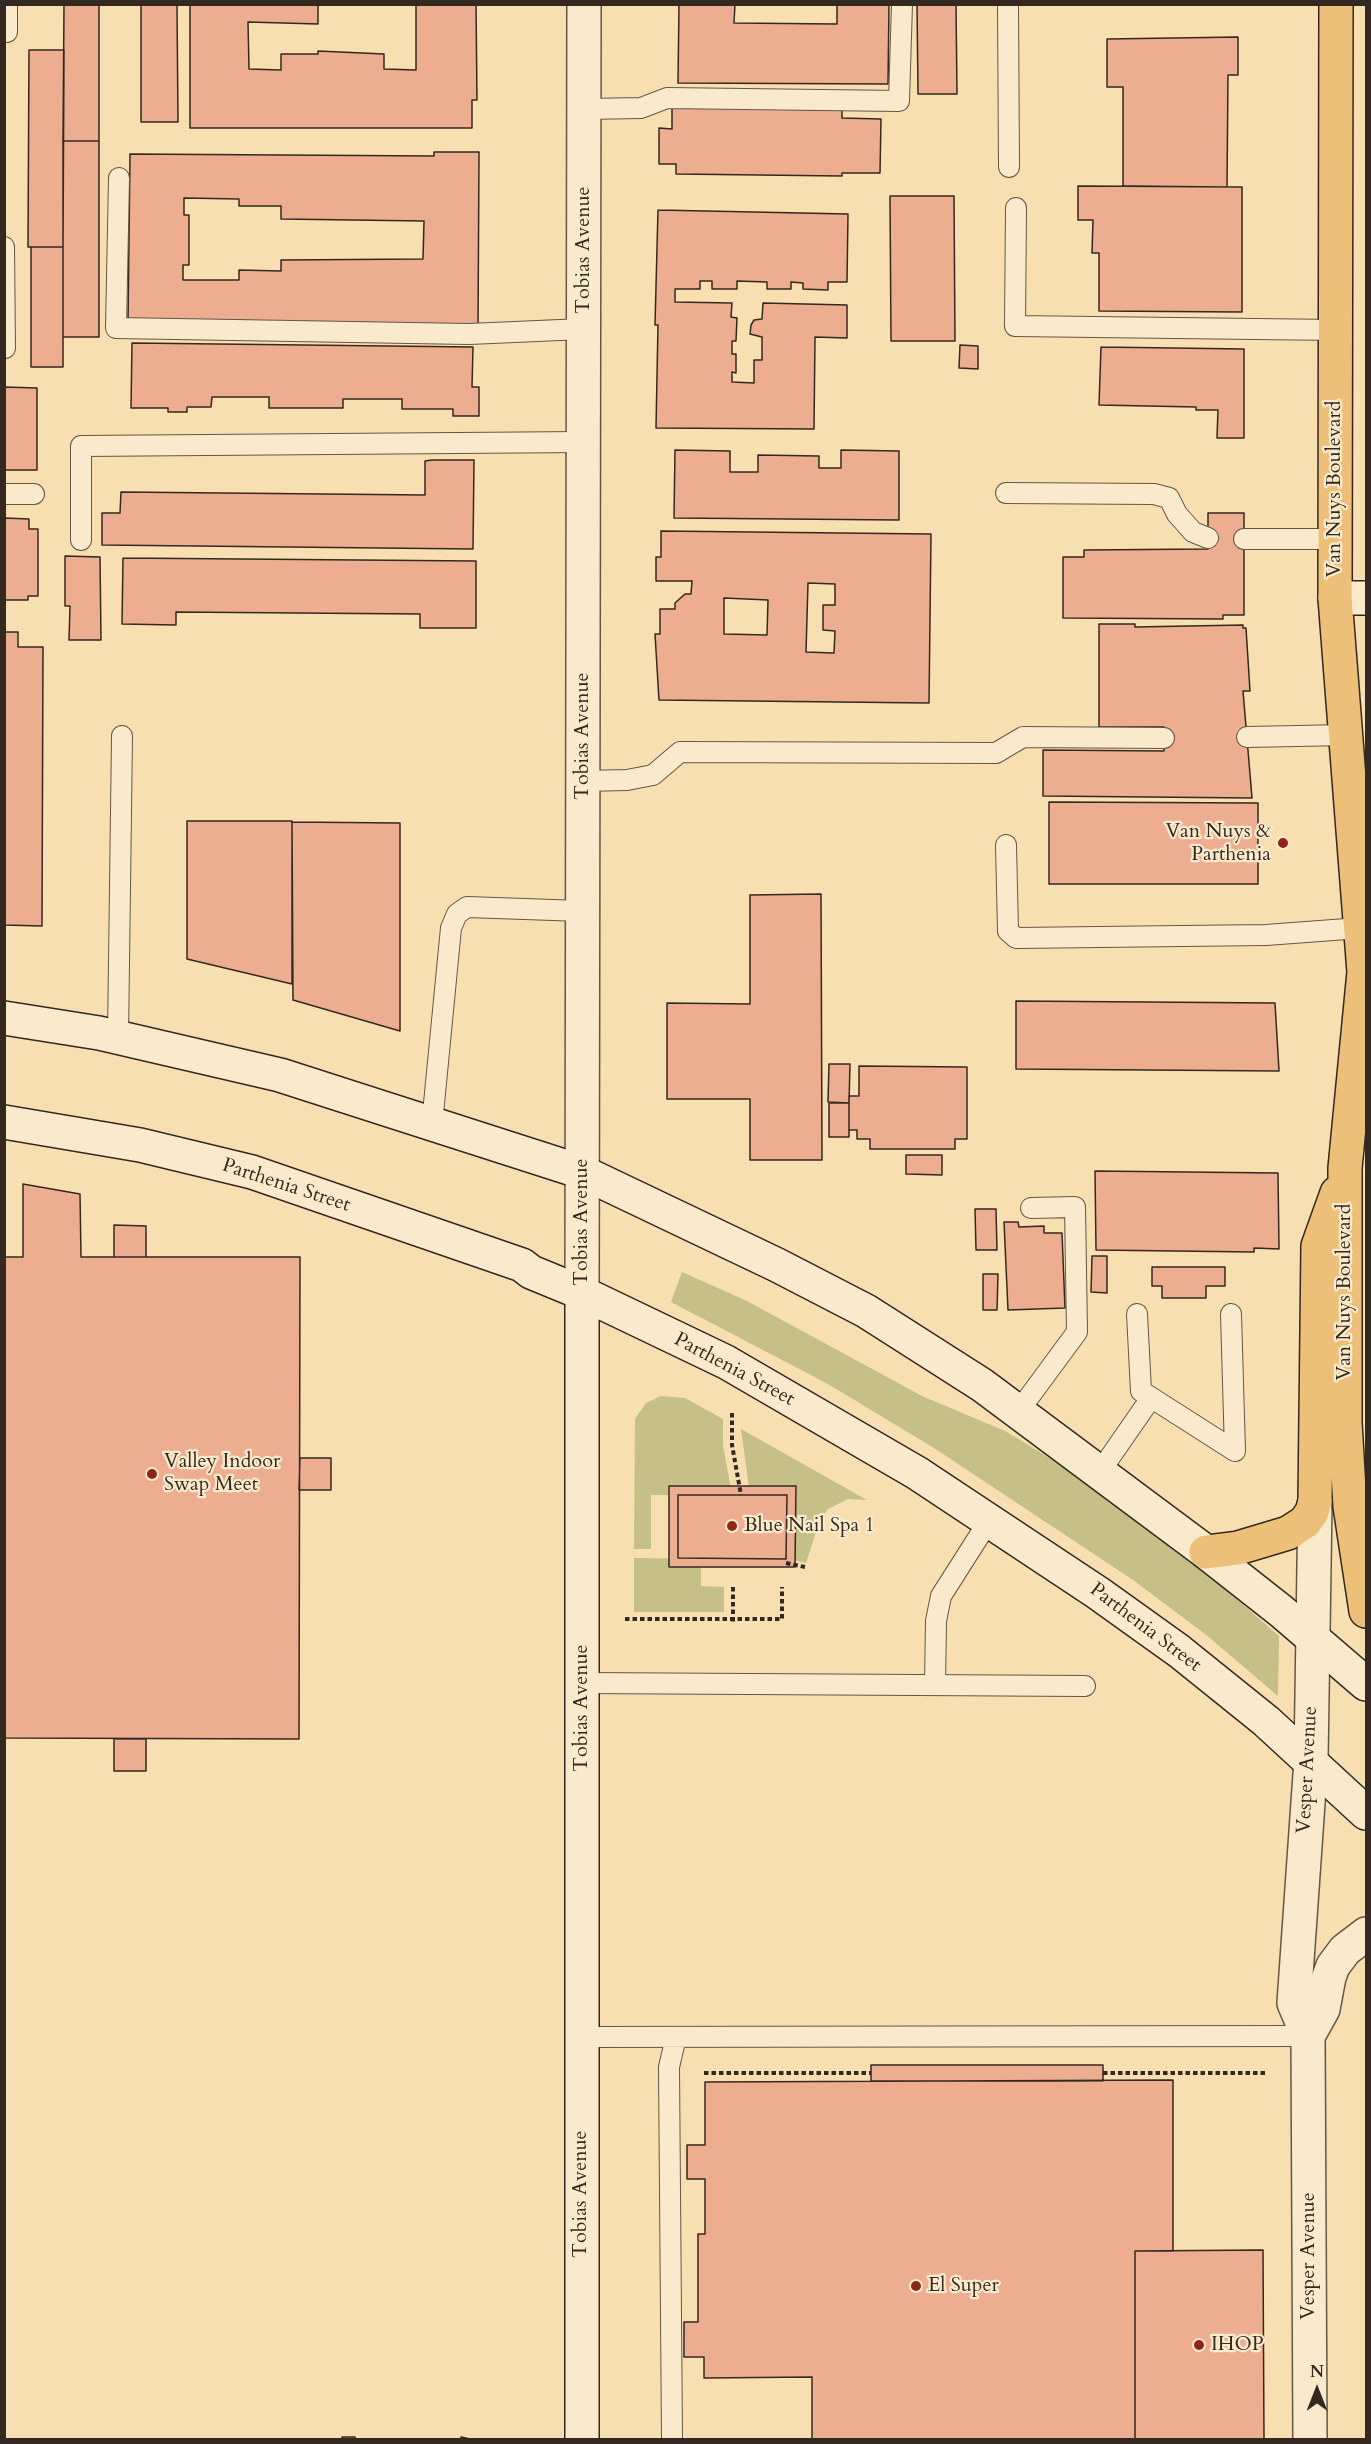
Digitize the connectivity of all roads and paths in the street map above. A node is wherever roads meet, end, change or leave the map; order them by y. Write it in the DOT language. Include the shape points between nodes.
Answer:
graph roads {
  1 [pos="7,4"];
  2 [pos="584,4"];
  3 [pos="902,4"];
  4 [pos="1008,4"];
  5 [pos="1336,4"];
  6 [pos="7,32"];
  7 [pos="584,109"];
  8 [pos="1009,167"];
  9 [pos="119,178"];
  10 [pos="1016,208"];
  11 [pos="4,247"];
  12 [pos="583,329"];
  13 [pos="1336,330"];
  14 [pos="5,348"];
  15 [pos="583,442"];
  16 [pos="1006,493"];
  17 [pos="4,494"];
  18 [pos="34,494"];
  19 [pos="1208,538"];
  20 [pos="1244,539"];
  21 [pos="1335,539"];
  22 [pos="81,540"];
  23 [pos="1351,598"];
  24 [pos="1346,735"];
  25 [pos="122,736"];
  26 [pos="1247,737"];
  27 [pos="1164,738"];
  28 [pos="583,781"];
  29 [pos="1006,845"];
  30 [pos="582,911"];
  31 [pos="1360,928"];
  32 [pos="1365,976"];
  33 [pos="4,1018"];
  34 [pos="118,1038"];
  35 [pos="4,1122"];
  36 [pos="432,1124"];
  37 [pos="1345,1168"];
  38 [pos="582,1172"];
  39 [pos="1031,1208"];
  40 [pos="582,1293"];
  41 [pos="1137,1314"];
  42 [pos="1231,1314"];
  43 [pos="1151,1398"];
  44 [pos="1018,1412"];
  45 [pos="732,1413"];
  46 [pos="1100,1473"];
  47 [pos="741,1495"];
  48 [pos="1315,1501"];
  49 [pos="990,1519"];
  50 [pos="1206,1552"];
  51 [pos="786,1563"];
  52 [pos="805,1567"];
  53 [pos="733,1587"];
  54 [pos="782,1587"];
  55 [pos="1366,1611"];
  56 [pos="624,1619"];
  57 [pos="733,1621"];
  58 [pos="1313,1638"];
  59 [pos="582,1683"];
  60 [pos="935,1684"];
  61 [pos="1366,1684"];
  62 [pos="1085,1686"];
  63 [pos="1311,1760"];
  64 [pos="1366,1813"];
  65 [pos="1366,1934"];
  66 [pos="1308,2036"];
  67 [pos="582,2037"];
  68 [pos="676,2037"];
  69 [pos="704,2073"];
  70 [pos="871,2073"];
  71 [pos="1103,2073"];
  72 [pos="1268,2073"];
  73 [pos="582,2439"];
  74 [pos="672,2439"];
  75 [pos="1310,2439"];
  1 -- 6 [label="lane"];
  2 -- 7 [label="street, Tobias Avenue"];
  3 -- 7 [label="lane" via="899,101 667,98 641,108"];
  4 -- 8 [label="lane"];
  5 -- 13 [label="main road, Van Nuys Boulevard"];
  7 -- 12 [label="street, Tobias Avenue"];
  9 -- 12 [label="lane" via="117,328 469,333"];
  10 -- 13 [label="lane" via="1015,326"];
  11 -- 14 [label="lane"];
  12 -- 15 [label="street, Tobias Avenue"];
  13 -- 21 [label="main road, Van Nuys Boulevard"];
  15 -- 22 [label="lane" via="81,446"];
  15 -- 28 [label="street, Tobias Avenue"];
  16 -- 19 [label="lane" via="1154,494 1169,498 1193,532"];
  17 -- 18 [label="lane"];
  20 -- 21 [label="lane"];
  21 -- 23 [label="main road, Van Nuys Boulevard"];
  23 -- 24 [label="main road, Van Nuys Boulevard"];
  24 -- 26 [label="lane"];
  24 -- 31 [label="main road, Van Nuys Boulevard"];
  25 -- 34 [label="lane"];
  27 -- 28 [label="lane" via="1023,737 996,753 680,752 653,775"];
  28 -- 30 [label="street, Tobias Avenue"];
  29 -- 31 [label="lane" via="1008,931 1016,938 1266,935"];
  30 -- 36 [label="lane" via="467,907 457,914 451,928"];
  30 -- 38 [label="street, Tobias Avenue"];
  31 -- 32 [label="main road, Van Nuys Boulevard"];
  32 -- 37 [label="main road, Van Nuys Boulevard"];
  33 -- 34 [label="street"];
  34 -- 36 [label="street" via="280,1075"];
  35 -- 40 [label="street, Parthenia Street" via="140,1145 252,1172 522,1265"];
  36 -- 38 [label="street"];
  37 -- 48 [label="main road" via="1318,1246"];
  37 -- 55 [label="main road, Van Nuys Boulevard" via="1346,1467"];
  38 -- 40 [label="street, Tobias Avenue"];
  38 -- 44 [label="street" via="866,1311"];
  39 -- 44 [label="lane" via="1075,1207 1077,1332"];
  40 -- 49 [label="street, Parthenia Street" via="726,1362"];
  40 -- 59 [label="street, Tobias Avenue"];
  41 -- 43 [label="lane" via="1141,1391"];
  42 -- 43 [label="lane" via="1235,1451"];
  43 -- 46 [label="lane"];
  44 -- 46 [label="street"];
  45 -- 47 [label="path" via="732,1445"];
  46 -- 50 [label="street"];
  48 -- 50 [label="main road" via="1310,1516 1288,1533 1238,1548"];
  48 -- 58 [label="street, Vesper Avenue"];
  49 -- 60 [label="lane" via="941,1596 936,1621"];
  49 -- 63 [label="street, Parthenia Street" via="1179,1651"];
  50 -- 58 [label="street"];
  51 -- 52 [label="path"];
  53 -- 57 [label="path"];
  54 -- 57 [label="path" via="782,1619"];
  56 -- 57 [label="path"];
  58 -- 61 [label="street"];
  58 -- 63 [label="street, Vesper Avenue"];
  59 -- 60 [label="lane"];
  59 -- 67 [label="street, Tobias Avenue"];
  60 -- 62 [label="lane"];
  63 -- 64 [label="street, Parthenia Street"];
  63 -- 66 [label="street, Vesper Avenue" via="1294,2003"];
  65 -- 66 [label="street, Vesper Avenue" via="1345,1950 1334,1966 1323,2009"];
  66 -- 68 [label="lane"];
  66 -- 75 [label="street, Vesper Avenue"];
  67 -- 68 [label="lane"];
  67 -- 73 [label="street, Tobias Avenue"];
  68 -- 74 [label="lane" via="669,2067"];
  69 -- 70 [label="path"];
  71 -- 72 [label="path"];
}
